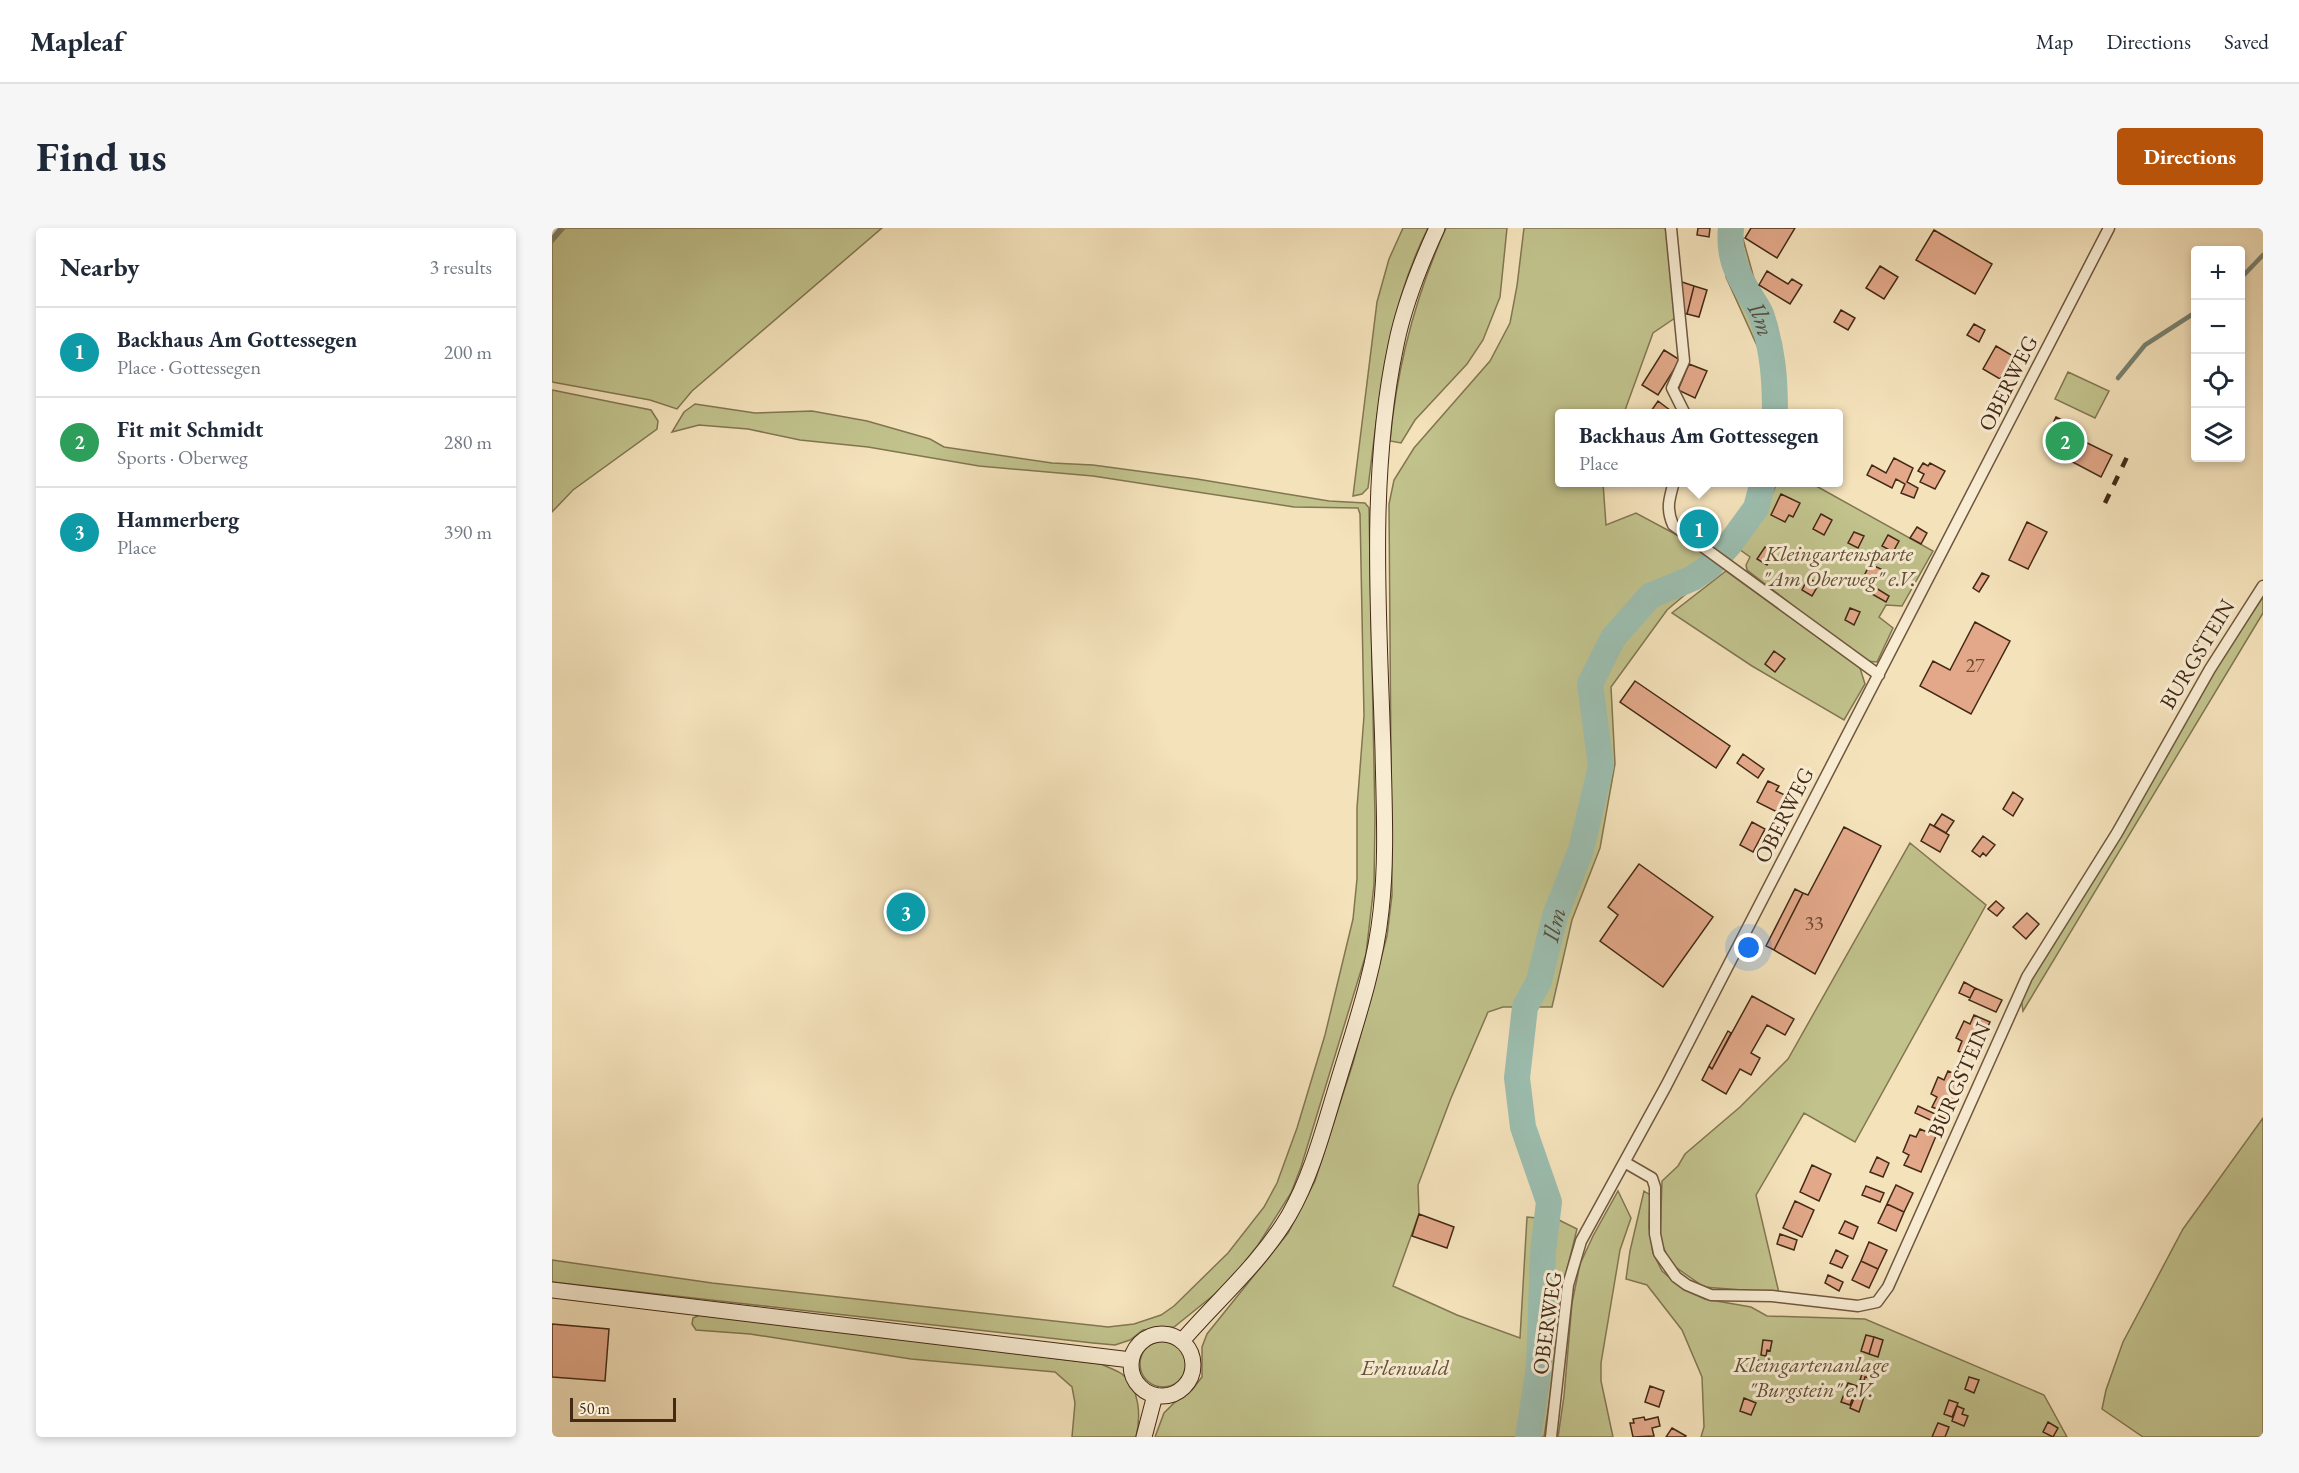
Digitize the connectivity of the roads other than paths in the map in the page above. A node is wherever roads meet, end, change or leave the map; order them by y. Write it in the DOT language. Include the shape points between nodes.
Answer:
graph roads {
  1 [pos="1437,228"];
  2 [pos="1671,228"];
  3 [pos="2109,228"];
  4 [pos="1682,409"];
  5 [pos="1673,487"];
  6 [pos="2263,586"];
  7 [pos="1879,675"];
  8 [pos="1626,1163"];
  9 [pos="552,1290"];
  10 [pos="1182,1341"];
  11 [pos="1131,1360"];
  12 [pos="1155,1395"];
  13 [pos="1144,1437"];
  14 [pos="1551,1437"];
  1 -- 10 [label="main road" via="1396,342 1384,417 1378,567 1384,859 1376,949 1300,1192 1266,1249"];
  2 -- 4 [label="street" via="1684,361 1672,388"];
  3 -- 7 [label="street, OBERWEG"];
  5 -- 7 [label="street" via="1668,514 1673,525"];
  6 -- 8 [label="street, BURGSTEIN" via="2027,977 1888,1287 1877,1302 1858,1306 1772,1296 1712,1295 1687,1285 1676,1277 1659,1253 1652,1178"];
  7 -- 8 [label="street, OBERWEG"];
  8 -- 14 [label="street, OBERWEG" via="1581,1241 1568,1285"];
  9 -- 11 [label="main road"];
  10 -- 11 [label="main road" via="1168,1334 1149,1336 1137,1346"];
  10 -- 12 [label="main road" via="1192,1359 1190,1378 1177,1392"];
  11 -- 12 [label="main road" via="1135,1380"];
  12 -- 13 [label="main road"];
}
